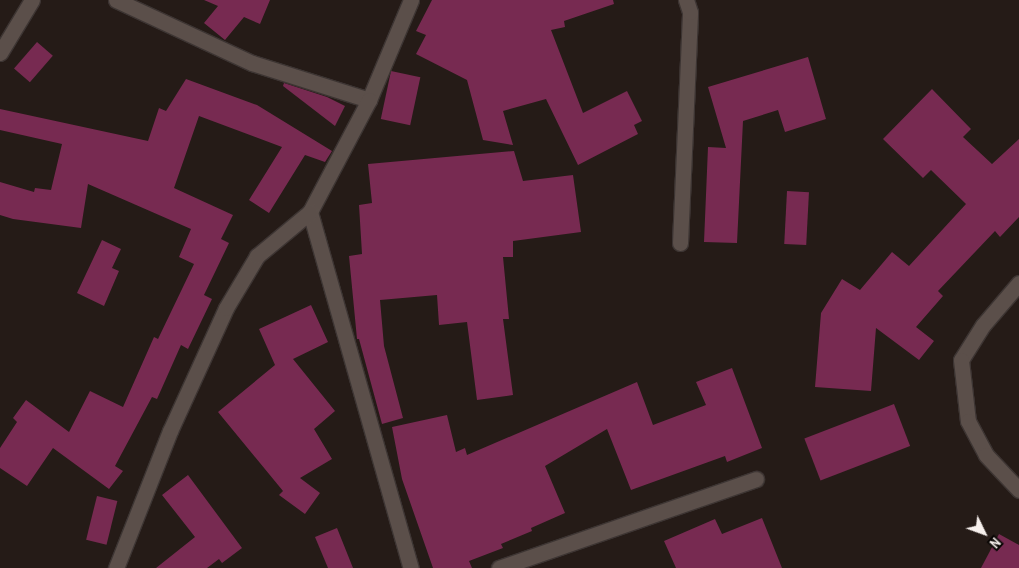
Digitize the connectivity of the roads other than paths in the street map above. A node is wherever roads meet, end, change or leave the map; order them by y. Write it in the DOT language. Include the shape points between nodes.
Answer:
graph roads {
  1 [pos="32,0"];
  2 [pos="116,0"];
  3 [pos="411,0"];
  4 [pos="686,0"];
  5 [pos="0,52"];
  6 [pos="369,100"];
  7 [pos="310,212"];
  8 [pos="680,242"];
  9 [pos="1019,283"];
  10 [pos="756,479"];
  11 [pos="1019,490"];
  12 [pos="116,568"];
  13 [pos="411,568"];
  14 [pos="499,568"];
  1 -- 5 [label="street"];
  2 -- 6 [label="street" via="252,63"];
  3 -- 6 [label="street"];
  4 -- 8 [label="street" via="690,12"];
  6 -- 7 [label="street"];
  7 -- 12 [label="street" via="257,256 226,308 170,431"];
  7 -- 13 [label="street"];
  9 -- 11 [label="street" via="983,325 961,360 968,421 986,455"];
  10 -- 14 [label="street"];
}
